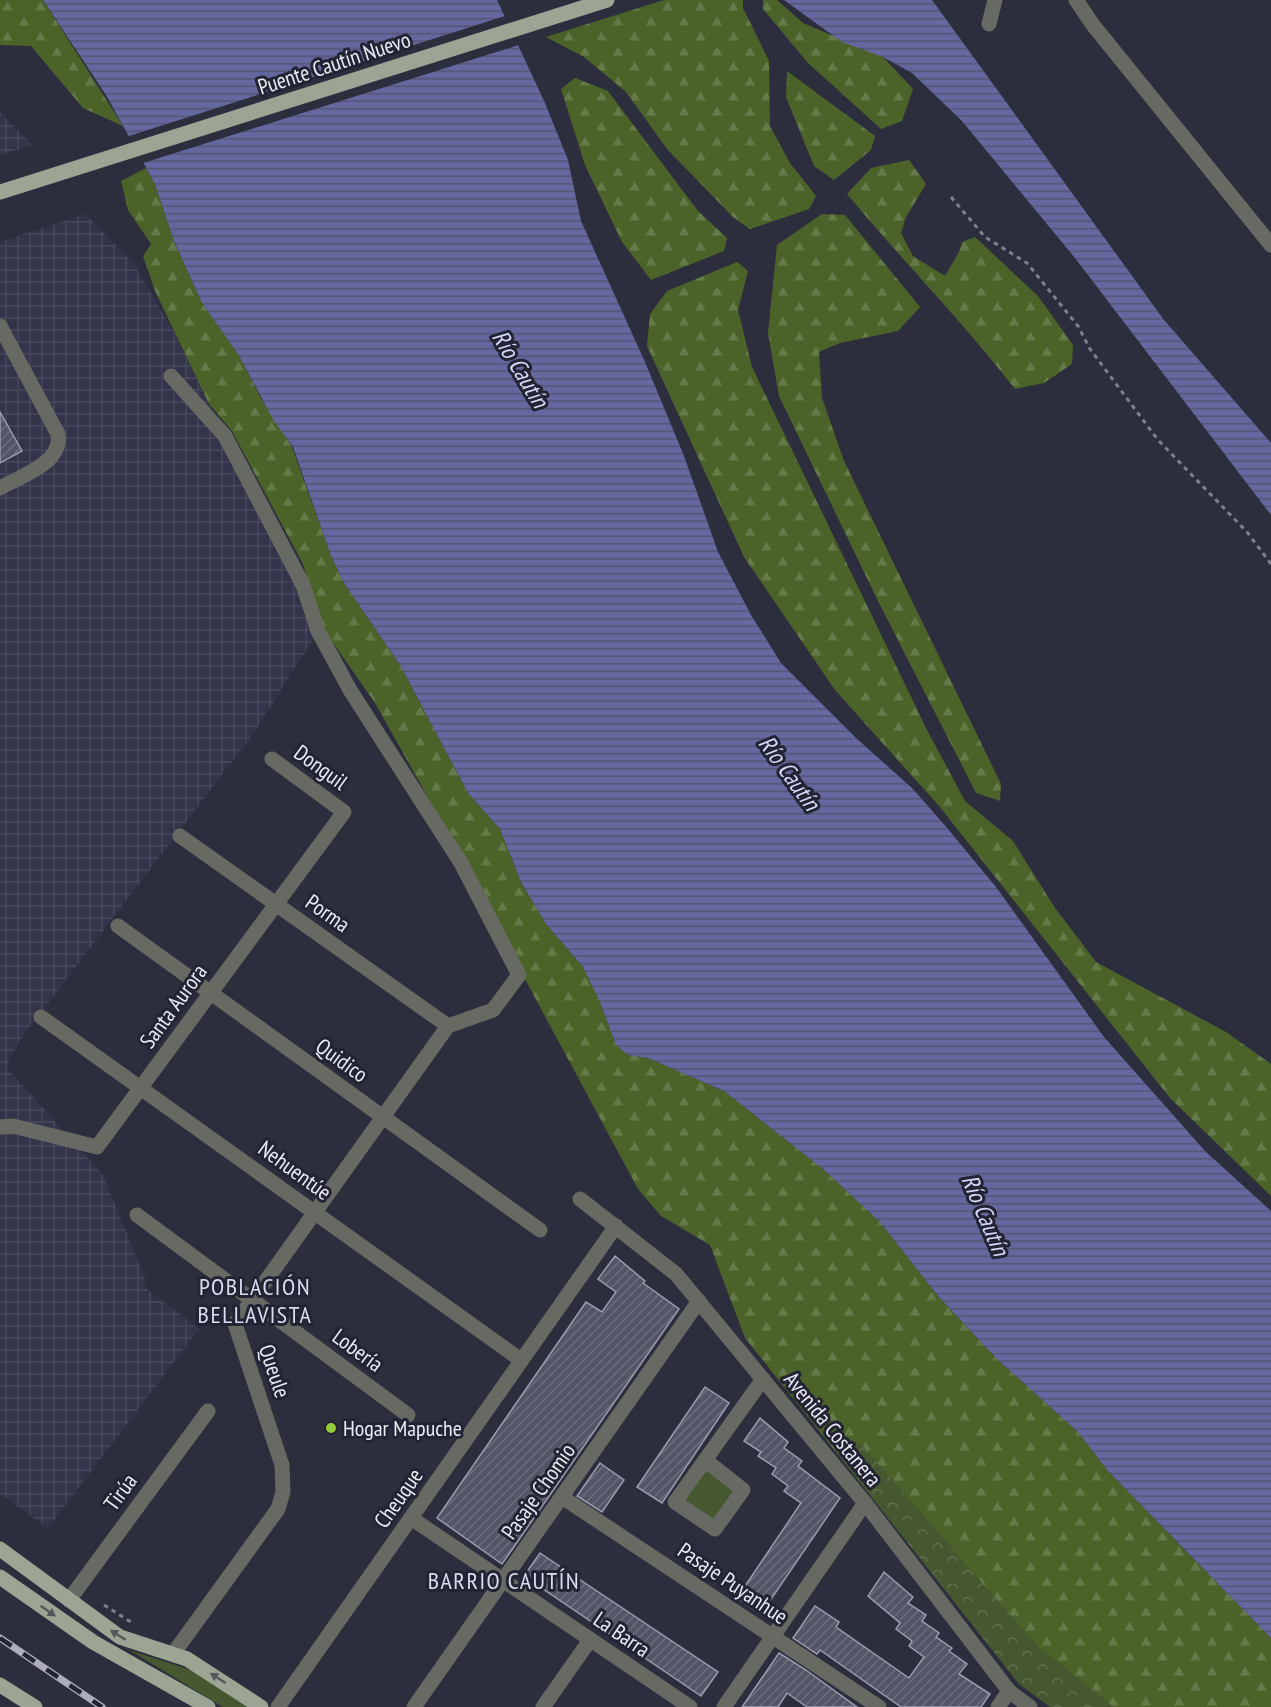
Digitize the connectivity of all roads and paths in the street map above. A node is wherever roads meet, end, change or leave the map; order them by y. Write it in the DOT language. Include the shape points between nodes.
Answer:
graph roads {
  1 [pos="607,0"];
  2 [pos="995,0"];
  3 [pos="1076,0"];
  4 [pos="989,24"];
  5 [pos="0,192"];
  6 [pos="951,197"];
  7 [pos="1271,245"];
  8 [pos="0,326"];
  9 [pos="171,376"];
  10 [pos="0,488"];
  11 [pos="1271,564"];
  12 [pos="272,759"];
  13 [pos="344,812"];
  14 [pos="180,836"];
  15 [pos="276,904"];
  16 [pos="118,926"];
  17 [pos="211,993"];
  18 [pos="42,1017"];
  19 [pos="448,1026"];
  20 [pos="141,1088"];
  21 [pos="383,1117"];
  22 [pos="0,1127"];
  23 [pos="580,1199"];
  24 [pos="315,1212"];
  25 [pos="137,1215"];
  26 [pos="616,1226"];
  27 [pos="540,1230"];
  28 [pos="252,1300"];
  29 [pos="699,1301"];
  30 [pos="522,1360"];
  31 [pos="763,1379"];
  32 [pos="208,1411"];
  33 [pos="408,1415"];
  34 [pos="705,1460"];
  35 [pos="562,1497"];
  36 [pos="865,1503"];
  37 [pos="411,1518"];
  38 [pos="2,1557"];
  39 [pos="0,1577"];
  40 [pos="503,1581"];
  41 [pos="78,1587"];
  42 [pos="69,1600"];
  43 [pos="141,1629"];
  44 [pos="773,1636"];
  45 [pos="590,1640"];
  46 [pos="173,1654"];
  47 [pos="0,1684"];
  48 [pos="1009,1691"];
  49 [pos="35,1707"];
  50 [pos="208,1707"];
  51 [pos="261,1707"];
  52 [pos="278,1707"];
  53 [pos="414,1707"];
  54 [pos="543,1707"];
  55 [pos="690,1707"];
  56 [pos="724,1707"];
  57 [pos="879,1707"];
  58 [pos="998,1707"];
  59 [pos="1030,1707"];
  1 -- 5 [label="main road, Puente Cautín Nuevo"];
  2 -- 4 [label="street"];
  3 -- 7 [label="street"];
  6 -- 11 [label="path" via="986,237 1027,263 1078,326 1090,349 1158,440 1247,532"];
  8 -- 10 [label="street" via="59,441 56,453 48,460"];
  9 -- 19 [label="street" via="225,436 303,585 318,631 350,690 460,863 519,975 493,1010"];
  12 -- 13 [label="street, Donguil"];
  13 -- 15 [label="street, Santa Aurora"];
  14 -- 15 [label="street, Porma"];
  15 -- 17 [label="street, Santa Aurora"];
  15 -- 19 [label="street, Porma"];
  16 -- 17 [label="street, Quidico"];
  17 -- 20 [label="street, Santa Aurora"];
  17 -- 21 [label="street, Quidico"];
  18 -- 20 [label="street, Nehuentúe"];
  19 -- 21 [label="street, Queule"];
  20 -- 22 [label="street, Santa Aurora" via="98,1147 14,1126"];
  20 -- 24 [label="street, Nehuentúe"];
  21 -- 24 [label="street, Queule"];
  21 -- 27 [label="street, Quidico"];
  23 -- 26 [label="street, Avenida Costanera"];
  24 -- 28 [label="street, Queule"];
  24 -- 30 [label="street, Nehuentúe"];
  25 -- 28 [label="street, Lobería"];
  26 -- 29 [label="street, Avenida Costanera" via="676,1275"];
  26 -- 30 [label="street, Cheuque"];
  28 -- 33 [label="street, Lobería"];
  28 -- 46 [label="street, Queule" via="235,1324 282,1465 283,1492 278,1509"];
  29 -- 31 [label="street, Avenida Costanera"];
  29 -- 35 [label="street, Pasaje Chomio"];
  30 -- 37 [label="street, Cheuque"];
  31 -- 34 [label="street"];
  31 -- 36 [label="street, Avenida Costanera"];
  32 -- 41 [label="street, Tirúa"];
  34 -- 34 [label="street" via="675,1502 715,1529 743,1490"];
  35 -- 40 [label="street, Pasaje Chomio"];
  35 -- 44 [label="street, Pasaje Puyanhue"];
  36 -- 44 [label="street"];
  36 -- 48 [label="street, Avenida Costanera"];
  37 -- 40 [label="street, La Barra"];
  37 -- 52 [label="street, Cheuque"];
  38 -- 42 [label="main road"];
  39 -- 50 [label="main road, one-way" via="93,1642"];
  40 -- 45 [label="street, La Barra"];
  40 -- 53 [label="street, Pasaje Chomio"];
  41 -- 42 [label="street, Tirúa"];
  41 -- 43 [label="path"];
  46 -- 42 [label="main road, one-way" via="120,1637"];
  44 -- 56 [label="street"];
  44 -- 57 [label="street, Pasaje Puyanhue"];
  45 -- 54 [label="street"];
  45 -- 55 [label="street, La Barra"];
  51 -- 46 [label="main road, one-way" via="199,1666"];
  47 -- 49 [label="main road"];
  48 -- 58 [label="street"];
  48 -- 59 [label="street, Avenida Costanera"];
}
